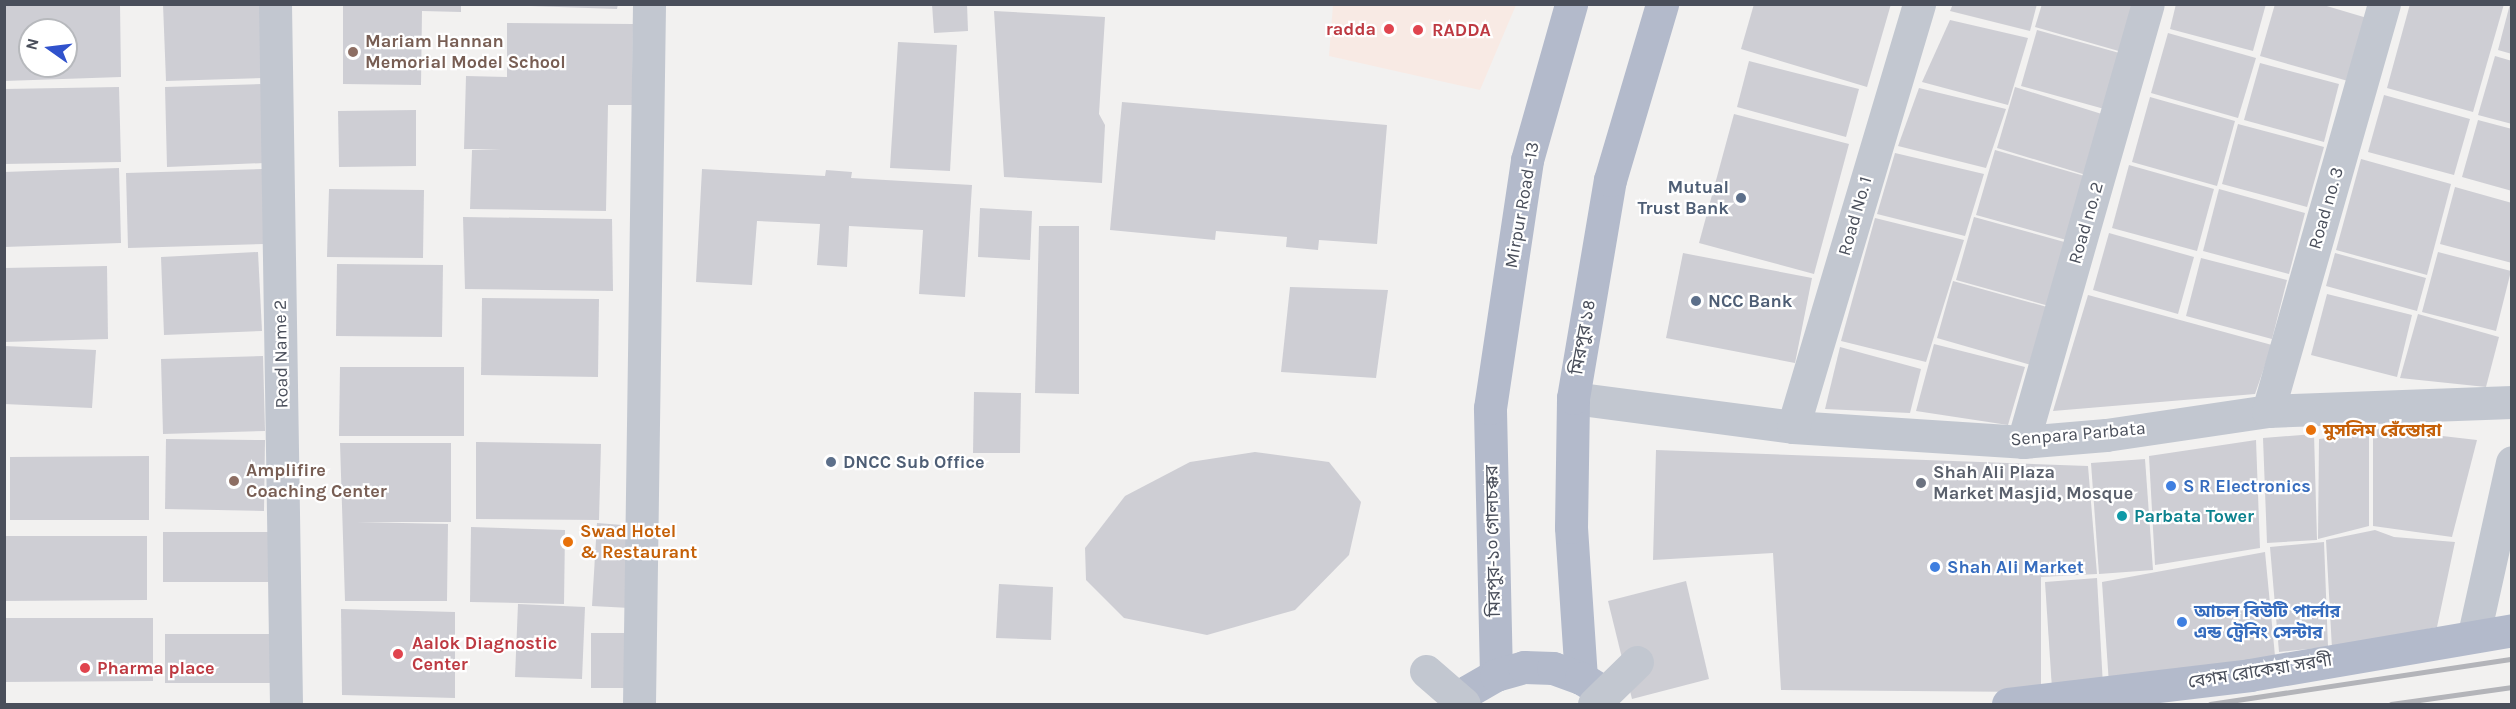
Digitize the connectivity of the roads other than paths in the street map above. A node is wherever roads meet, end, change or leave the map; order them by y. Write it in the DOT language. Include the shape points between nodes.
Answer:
graph roads {
  1 [pos="275,4"];
  2 [pos="649,4"];
  3 [pos="1571,4"];
  4 [pos="1662,4"];
  5 [pos="1919,4"];
  6 [pos="2148,4"];
  7 [pos="2384,4"];
  8 [pos="1573,398"];
  9 [pos="2511,402"];
  10 [pos="1490,408"];
  11 [pos="2268,411"];
  12 [pos="1793,427"];
  13 [pos="2023,442"];
  14 [pos="2511,462"];
  15 [pos="2511,630"];
  16 [pos="2474,634"];
  17 [pos="1637,662"];
  18 [pos="1426,671"];
  19 [pos="1496,675"];
  20 [pos="1588,691"];
  21 [pos="286,705"];
  22 [pos="639,705"];
  23 [pos="1458,705"];
  24 [pos="1464,705"];
  25 [pos="1613,705"];
  26 [pos="2008,705"];
  1 -- 21 [label="street, Road Name 2"];
  2 -- 22 [label="street"];
  3 -- 10 [label="main road, Mirpur Road -13" via="1527,160"];
  4 -- 8 [label="main road, মিরপুর ১৪" via="1610,180"];
  5 -- 12 [label="street, Road No. 1"];
  6 -- 13 [label="street, Road no. 2"];
  7 -- 11 [label="street, Road no. 3"];
  8 -- 12 [label="street, Senpara Parbata"];
  8 -- 20 [label="main road, মিরপুর ১৪" via="1572,526"];
  9 -- 11 [label="street, Senpara Parbata"];
  10 -- 19 [label="main road, মিরপুর-১০ গোলচক্কর"];
  11 -- 13 [label="street, Senpara Parbata" via="2106,435"];
  12 -- 13 [label="street, Senpara Parbata"];
  14 -- 16 [label="street"];
  15 -- 16 [label="main road, বেগম রোকেয়া সরণী"];
  16 -- 26 [label="main road, বেগম রোকেয়া সরণী" via="2250,675"];
  17 -- 20 [label="street, bridge"];
  18 -- 24 [label="street, bridge"];
  19 -- 20 [label="main road" via="1524,667 1553,668"];
  19 -- 23 [label="main road" via="1468,691"];
  20 -- 25 [label="main road"];
}
